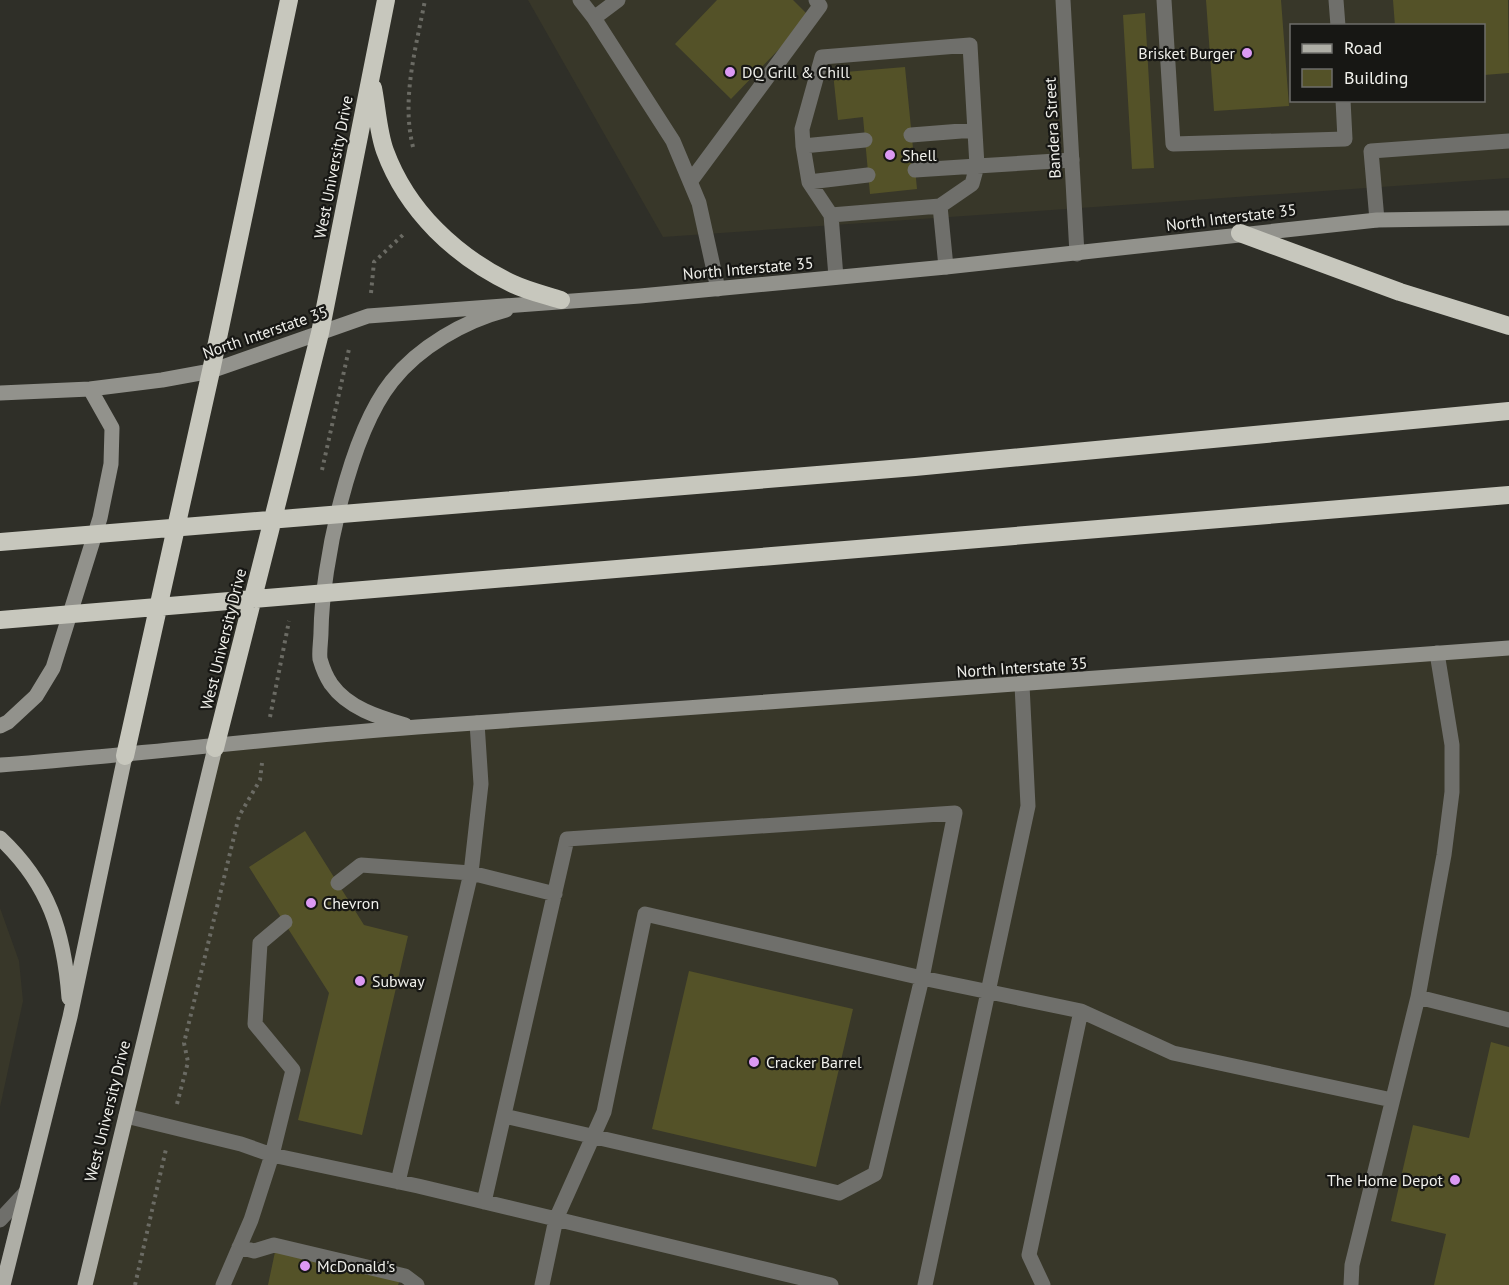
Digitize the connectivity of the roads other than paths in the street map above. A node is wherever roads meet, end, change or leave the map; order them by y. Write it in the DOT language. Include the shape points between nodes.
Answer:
graph roads {
  1 [pos="289,0"];
  2 [pos="386,0"];
  3 [pos="580,0"];
  4 [pos="618,0"];
  5 [pos="816,0"];
  6 [pos="1064,0"];
  7 [pos="1164,0"];
  8 [pos="1336,0"];
  9 [pos="594,18"];
  10 [pos="1338,24"];
  11 [pos="371,78"];
  12 [pos="1343,102"];
  13 [pos="974,130"];
  14 [pos="911,135"];
  15 [pos="1345,139"];
  16 [pos="865,140"];
  17 [pos="1509,141"];
  18 [pos="803,146"];
  19 [pos="1371,151"];
  20 [pos="1072,160"];
  21 [pos="977,166"];
  22 [pos="915,170"];
  23 [pos="868,175"];
  24 [pos="690,182"];
  25 [pos="808,182"];
  26 [pos="940,206"];
  27 [pos="831,215"];
  28 [pos="1509,218"];
  29 [pos="1377,220"];
  30 [pos="1240,233"];
  31 [pos="1077,255"];
  32 [pos="946,267"];
  33 [pos="836,277"];
  34 [pos="718,289"];
  35 [pos="561,300"];
  36 [pos="535,302"];
  37 [pos="1509,326"];
  38 [pos="320,333"];
  39 [pos="212,371"];
  40 [pos="90,389"];
  41 [pos="0,393"];
  42 [pos="1509,411"];
  43 [pos="1509,495"];
  44 [pos="0,542"];
  45 [pos="0,620"];
  46 [pos="1509,648"];
  47 [pos="1437,653"];
  48 [pos="1022,685"];
  49 [pos="477,723"];
  50 [pos="0,726"];
  51 [pos="414,727"];
  52 [pos="215,747"];
  53 [pos="125,756"];
  54 [pos="0,765"];
  55 [pos="0,838"];
  56 [pos="471,873"];
  57 [pos="338,883"];
  58 [pos="555,894"];
  59 [pos="285,922"];
  60 [pos="922,978"];
  61 [pos="989,990"];
  62 [pos="1418,997"];
  63 [pos="1081,1011"];
  64 [pos="70,1017"];
  65 [pos="1509,1020"];
  66 [pos="1392,1100"];
  67 [pos="126,1116"];
  68 [pos="504,1116"];
  69 [pos="594,1135"];
  70 [pos="272,1155"];
  71 [pos="398,1182"];
  72 [pos="26,1192"];
  73 [pos="484,1202"];
  74 [pos="556,1219"];
  75 [pos="0,1220"];
  76 [pos="239,1247"];
  77 [pos="543,1278"];
  78 [pos="3,1285"];
  79 [pos="85,1285"];
  80 [pos="223,1285"];
  81 [pos="417,1285"];
  82 [pos="555,1285"];
  83 [pos="831,1285"];
  84 [pos="925,1285"];
  85 [pos="1043,1285"];
  86 [pos="1351,1285"];
  1 -- 39 [label="highway"];
  2 -- 11 [label="highway, West University Drive"];
  3 -- 9 [label="street"];
  4 -- 9 [label="street"];
  5 -- 24 [label="street" via="820,6"];
  6 -- 20 [label="street, Bandera Street"];
  7 -- 15 [label="street" via="1173,144"];
  8 -- 10 [label="street"];
  9 -- 24 [label="street" via="673,141"];
  11 -- 35 [label="highway" via="384,150 404,190 434,228 472,262 514,285"];
  11 -- 38 [label="highway, West University Drive"];
  12 -- 15 [label="street"];
  13 -- 14 [label="street"];
  13 -- 18 [label="street" via="970,45 822,57 802,129"];
  13 -- 21 [label="street"];
  15 -- 19 [label="street"];
  16 -- 18 [label="street"];
  17 -- 19 [label="street"];
  18 -- 25 [label="street"];
  19 -- 29 [label="street"];
  20 -- 21 [label="street"];
  20 -- 31 [label="street, Bandera Street"];
  21 -- 22 [label="street"];
  21 -- 26 [label="street" via="972,184"];
  23 -- 25 [label="street"];
  24 -- 34 [label="street" via="699,203"];
  25 -- 27 [label="street"];
  26 -- 27 [label="street"];
  26 -- 32 [label="street"];
  27 -- 33 [label="street"];
  28 -- 29 [label="main road, North Interstate 35"];
  29 -- 30 [label="main road, North Interstate 35"];
  30 -- 31 [label="main road, North Interstate 35"];
  30 -- 37 [label="highway" via="1400,292"];
  31 -- 32 [label="main road, North Interstate 35"];
  32 -- 33 [label="main road, North Interstate 35"];
  33 -- 34 [label="main road, North Interstate 35"];
  34 -- 35 [label="main road, North Interstate 35"];
  35 -- 36 [label="main road, North Interstate 35"];
  36 -- 38 [label="main road, North Interstate 35" via="368,316"];
  36 -- 51 [label="main road" via="497,312 458,329 426,349 392,381 371,416 343,499 321,610 320,659 331,683 347,701 379,717"];
  38 -- 39 [label="main road, North Interstate 35"];
  38 -- 52 [label="highway, West University Drive"];
  39 -- 40 [label="main road, North Interstate 35"];
  39 -- 53 [label="highway"];
  40 -- 41 [label="main road, North Interstate 35"];
  40 -- 50 [label="main road" via="112,429 111,464 100,518 53,668 36,696"];
  42 -- 44 [label="highway" via="915,467"];
  43 -- 45 [label="highway"];
  46 -- 47 [label="main road, North Interstate 35"];
  47 -- 48 [label="main road, North Interstate 35"];
  47 -- 62 [label="street" via="1452,745 1452,792"];
  48 -- 49 [label="main road, North Interstate 35"];
  48 -- 61 [label="street" via="1028,806"];
  49 -- 51 [label="main road, North Interstate 35"];
  49 -- 56 [label="street" via="481,784"];
  51 -- 52 [label="main road, North Interstate 35"];
  52 -- 53 [label="main road, North Interstate 35"];
  52 -- 67 [label="main road, West University Drive"];
  53 -- 54 [label="main road, North Interstate 35"];
  53 -- 64 [label="main road"];
  55 -- 64 [label="main road" via="24,860 60,930"];
  56 -- 57 [label="street" via="361,865"];
  56 -- 58 [label="street"];
  56 -- 71 [label="street"];
  58 -- 60 [label="street" via="567,839 955,813"];
  58 -- 68 [label="street"];
  59 -- 70 [label="street" via="260,943 255,1024 293,1070"];
  60 -- 61 [label="street"];
  60 -- 69 [label="street" via="875,1174 839,1193"];
  60 -- 69 [label="street" via="645,914 604,1112"];
  61 -- 63 [label="street"];
  61 -- 84 [label="street"];
  62 -- 65 [label="street"];
  62 -- 66 [label="street"];
  63 -- 66 [label="street" via="1173,1053"];
  63 -- 85 [label="street" via="1029,1255"];
  64 -- 72 [label="main road"];
  66 -- 86 [label="street" via="1352,1265"];
  67 -- 70 [label="street"];
  67 -- 79 [label="main road, West University Drive"];
  68 -- 69 [label="street"];
  68 -- 73 [label="street"];
  69 -- 74 [label="street"];
  70 -- 71 [label="street"];
  70 -- 76 [label="street"];
  71 -- 73 [label="street"];
  72 -- 75 [label="street"];
  72 -- 78 [label="main road"];
  73 -- 74 [label="street"];
  74 -- 77 [label="street"];
  74 -- 83 [label="street"];
  76 -- 80 [label="street"];
  76 -- 81 [label="street" via="254,1251 274,1245 405,1276"];
  77 -- 82 [label="street"];
}
